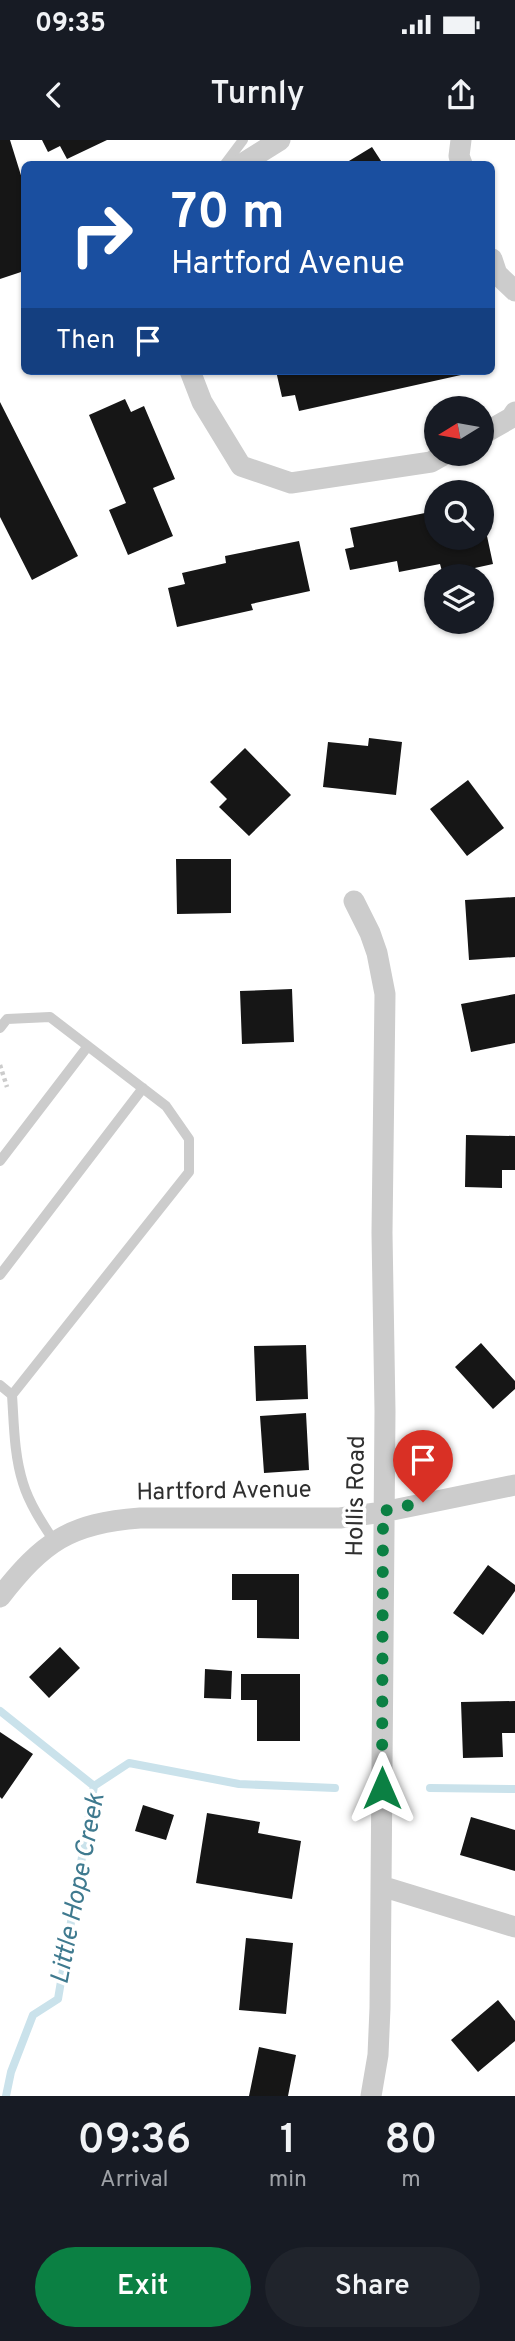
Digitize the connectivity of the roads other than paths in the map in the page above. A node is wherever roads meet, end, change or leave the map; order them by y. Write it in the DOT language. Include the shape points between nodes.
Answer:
graph roads {
  1 [pos="243,140"];
  2 [pos="280,140"];
  3 [pos="461,140"];
  4 [pos="227,161"];
  5 [pos="248,161"];
  6 [pos="461,161"];
  7 [pos="495,268"];
  8 [pos="515,291"];
  9 [pos="192,375"];
  10 [pos="515,412"];
  11 [pos="494,428"];
  12 [pos="424,463"];
  13 [pos="354,901"];
  14 [pos="0,1028"];
  15 [pos="88,1046"];
  16 [pos="143,1088"];
  17 [pos="0,1161"];
  18 [pos="0,1275"];
  19 [pos="0,1385"];
  20 [pos="12,1395"];
  21 [pos="515,1485"];
  22 [pos="383,1511"];
  23 [pos="54,1541"];
  24 [pos="0,1597"];
  25 [pos="381,1886"];
  26 [pos="515,1927"];
  27 [pos="371,2096"];
  1 -- 4 [label="lane"];
  2 -- 5 [label="street"];
  3 -- 6 [label="street"];
  7 -- 8 [label="street"];
  9 -- 12 [label="street" via="202,402 241,466 291,482"];
  10 -- 11 [label="street"];
  13 -- 22 [label="street, Hollis Road" via="377,953 385,994"];
  14 -- 15 [label="lane" via="7,1019 50,1017"];
  15 -- 16 [label="lane"];
  15 -- 17 [label="lane"];
  16 -- 18 [label="lane"];
  16 -- 20 [label="lane" via="166,1106 190,1139 188,1172"];
  19 -- 20 [label="lane"];
  20 -- 23 [label="lane" via="23,1483"];
  21 -- 22 [label="street, Hartford Avenue"];
  22 -- 23 [label="street, Hartford Avenue" via="340,1518 107,1521"];
  22 -- 25 [label="street, Hollis Road"];
  23 -- 24 [label="street, Hartford Avenue"];
  25 -- 26 [label="street"];
  25 -- 27 [label="street, Hollis Road" via="378,2056"];
}
